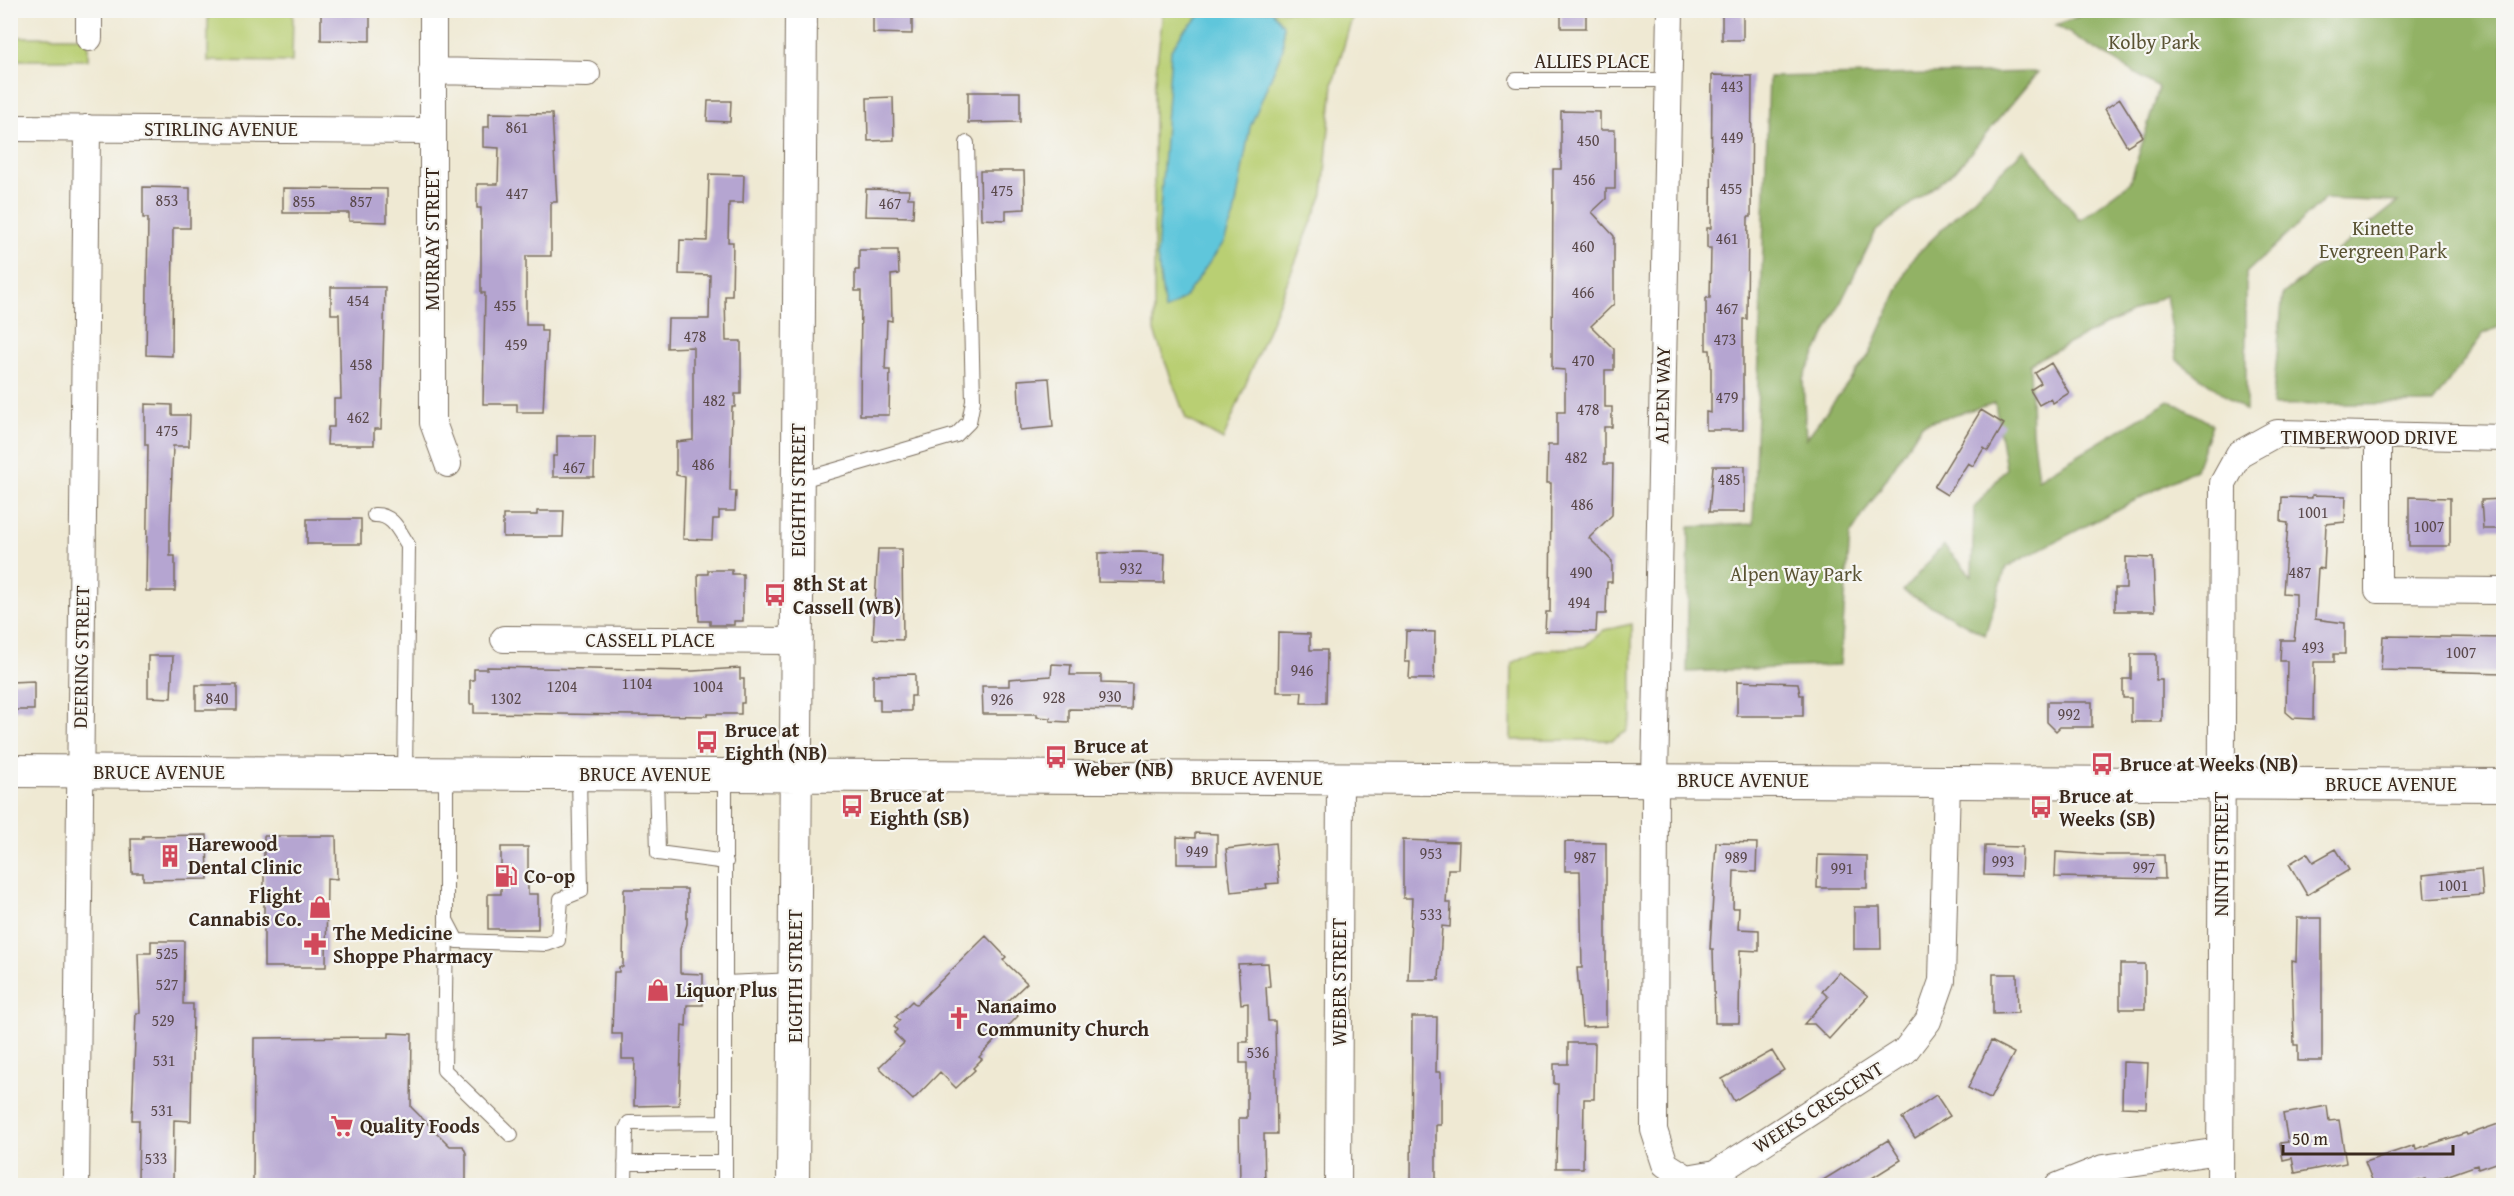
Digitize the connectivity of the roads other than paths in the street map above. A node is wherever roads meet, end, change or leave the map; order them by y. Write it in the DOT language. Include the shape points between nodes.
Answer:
graph roads {
  1 [pos="89,10"];
  2 [pos="433,10"];
  3 [pos="801,10"];
  4 [pos="1670,10"];
  5 [pos="88,38"];
  6 [pos="432,71"];
  7 [pos="587,74"];
  8 [pos="1516,80"];
  9 [pos="1669,80"];
  10 [pos="10,128"];
  11 [pos="87,128"];
  12 [pos="431,131"];
  13 [pos="967,143"];
  14 [pos="2378,436"];
  15 [pos="2504,438"];
  16 [pos="2240,454"];
  17 [pos="448,464"];
  18 [pos="798,481"];
  19 [pos="374,515"];
  20 [pos="2504,591"];
  21 [pos="504,639"];
  22 [pos="797,641"];
  23 [pos="10,771"];
  24 [pos="80,771"];
  25 [pos="405,773"];
  26 [pos="446,773"];
  27 [pos="579,774"];
  28 [pos="656,774"];
  29 [pos="725,775"];
  30 [pos="796,775"];
  31 [pos="1340,778"];
  32 [pos="1655,780"];
  33 [pos="1947,781"];
  34 [pos="2221,783"];
  35 [pos="2504,785"];
  36 [pos="726,862"];
  37 [pos="446,920"];
  38 [pos="795,980"];
  39 [pos="725,983"];
  40 [pos="725,1122"];
  41 [pos="511,1135"];
  42 [pos="2220,1151"];
  43 [pos="625,1163"];
  44 [pos="725,1163"];
  45 [pos="76,1185"];
  46 [pos="625,1185"];
  47 [pos="725,1185"];
  48 [pos="793,1185"];
  49 [pos="1338,1185"];
  50 [pos="2058,1185"];
  51 [pos="2220,1185"];
  1 -- 5 [label="street"];
  2 -- 6 [label="street, MURRAY STREET"];
  3 -- 18 [label="street, EIGHTH STREET"];
  4 -- 9 [label="street, ALPEN WAY"];
  6 -- 7 [label="street"];
  6 -- 12 [label="street, MURRAY STREET"];
  8 -- 9 [label="lane, ALLIES PLACE"];
  9 -- 32 [label="street, ALPEN WAY"];
  10 -- 11 [label="street, STIRLING AVENUE"];
  11 -- 12 [label="street, STIRLING AVENUE"];
  11 -- 24 [label="street, DEERING STREET"];
  12 -- 17 [label="street, MURRAY STREET" via="433,423"];
  13 -- 18 [label="lane" via="973,401 969,422 956,435"];
  14 -- 15 [label="street, TIMBERWOOD DRIVE"];
  14 -- 16 [label="street, TIMBERWOOD DRIVE" via="2277,433"];
  14 -- 20 [label="street" via="2378,590"];
  16 -- 34 [label="street, NINTH STREET" via="2223,483"];
  18 -- 22 [label="street, EIGHTH STREET"];
  19 -- 25 [label="lane" via="394,522 408,545"];
  21 -- 22 [label="street, CASSELL PLACE"];
  22 -- 30 [label="street, EIGHTH STREET"];
  23 -- 24 [label="street, BRUCE AVENUE"];
  24 -- 25 [label="street, BRUCE AVENUE"];
  24 -- 45 [label="street, DEERING STREET"];
  25 -- 26 [label="street, BRUCE AVENUE"];
  26 -- 27 [label="street, BRUCE AVENUE"];
  26 -- 37 [label="lane"];
  27 -- 28 [label="street, BRUCE AVENUE"];
  27 -- 37 [label="lane" via="581,891 561,899 558,940 547,944 458,941"];
  28 -- 29 [label="street, BRUCE AVENUE"];
  28 -- 36 [label="lane" via="658,853"];
  29 -- 30 [label="street, BRUCE AVENUE"];
  29 -- 36 [label="lane"];
  30 -- 31 [label="street, BRUCE AVENUE"];
  30 -- 38 [label="street, EIGHTH STREET"];
  31 -- 32 [label="street, BRUCE AVENUE"];
  31 -- 49 [label="street, WEBER STREET"];
  32 -- 33 [label="street, BRUCE AVENUE"];
  32 -- 33 [label="street, WEEKS CRESCENT" via="1654,1130 1665,1164 1687,1178 1716,1173 1905,1051 1928,1021 1942,981"];
  33 -- 34 [label="street, BRUCE AVENUE"];
  34 -- 35 [label="street, BRUCE AVENUE"];
  34 -- 42 [label="street, NINTH STREET"];
  36 -- 39 [label="lane"];
  37 -- 41 [label="lane" via="444,1070"];
  38 -- 39 [label="lane"];
  38 -- 48 [label="street, EIGHTH STREET"];
  39 -- 40 [label="lane"];
  40 -- 43 [label="lane" via="629,1123"];
  40 -- 44 [label="lane"];
  42 -- 50 [label="street" via="2103,1168"];
  42 -- 51 [label="street, NINTH STREET"];
  43 -- 44 [label="lane"];
  43 -- 46 [label="lane"];
  44 -- 47 [label="lane"];
}
